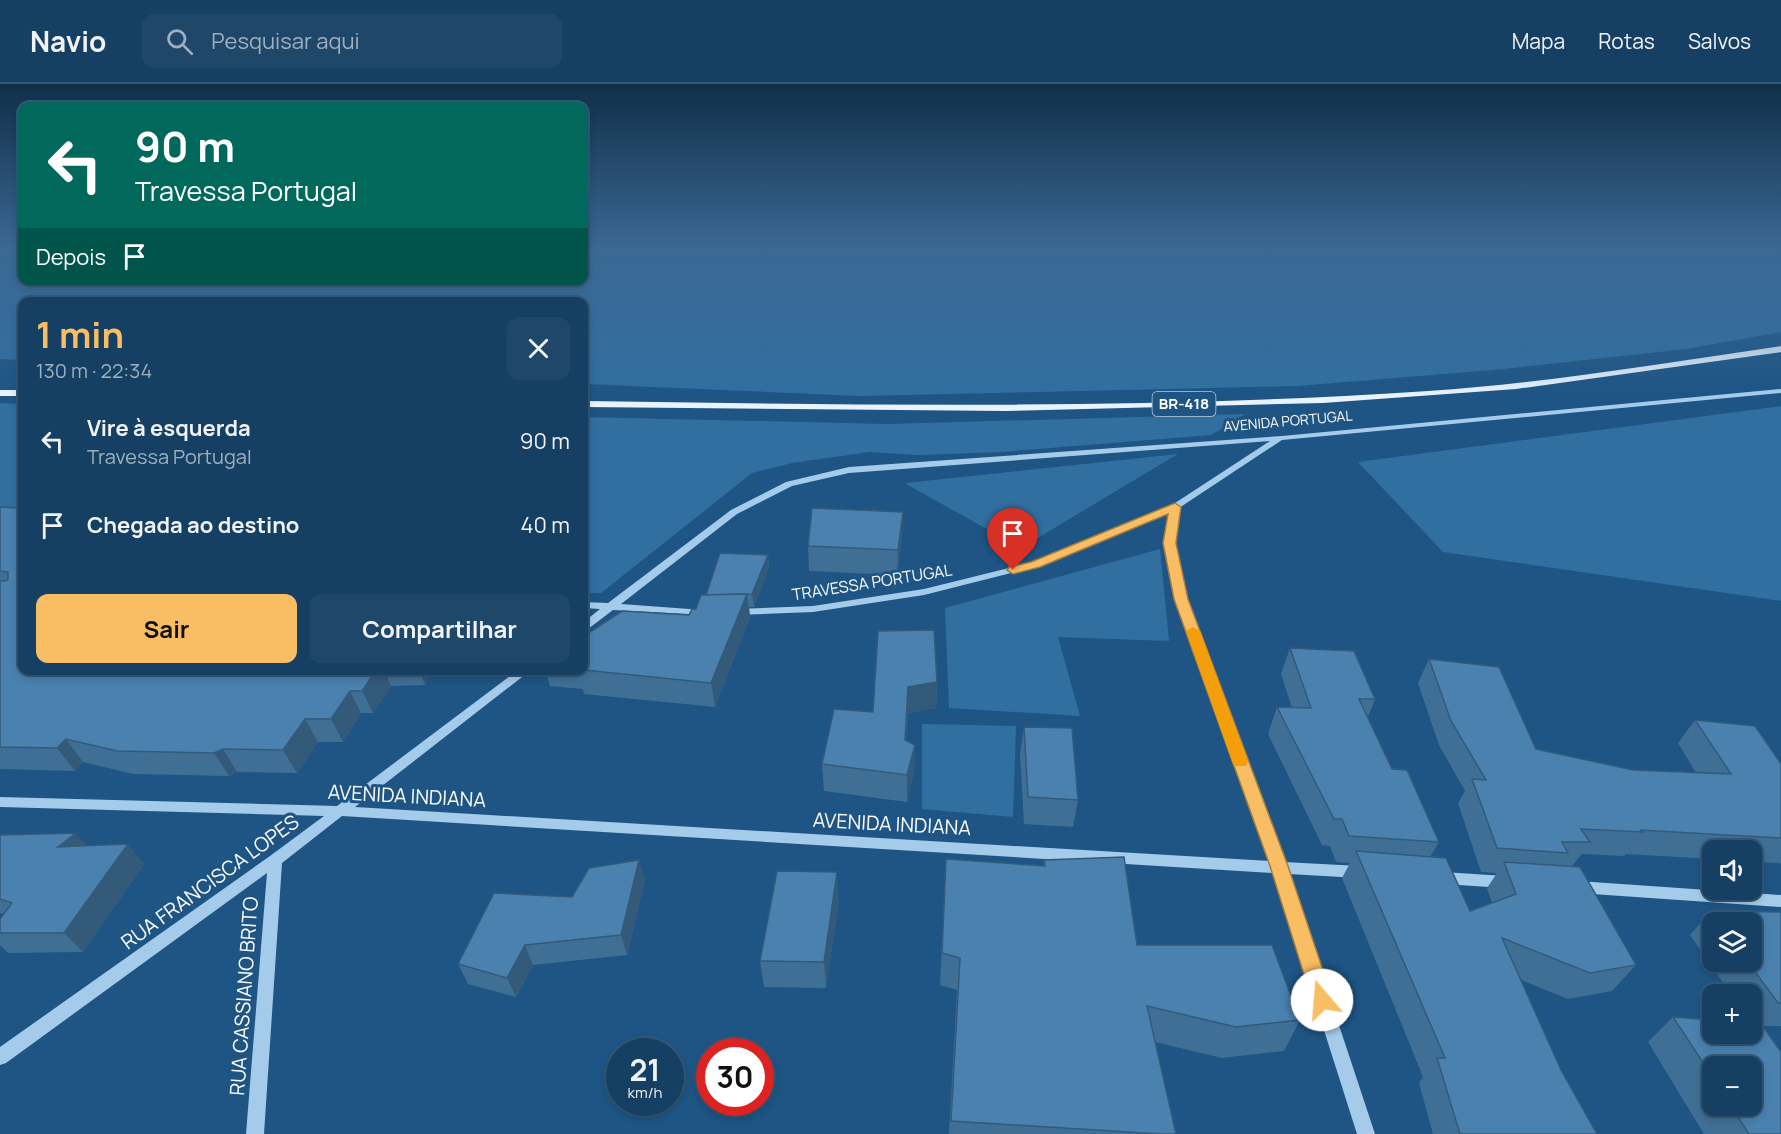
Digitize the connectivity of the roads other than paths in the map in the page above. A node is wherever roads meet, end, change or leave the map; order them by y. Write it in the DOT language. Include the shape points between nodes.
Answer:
graph roads {
  1 [pos="1781,349"];
  2 [pos="1781,391"];
  3 [pos="0,393"];
  4 [pos="18,393"];
  5 [pos="588,404"];
  6 [pos="1282,438"];
  7 [pos="1175,507"];
  8 [pos="588,605"];
  9 [pos="613,605"];
  10 [pos="722,613"];
  11 [pos="711,614"];
  12 [pos="588,624"];
  13 [pos="519,675"];
  14 [pos="0,802"];
  15 [pos="341,811"];
  16 [pos="275,860"];
  17 [pos="1279,866"];
  18 [pos="1374,873"];
  19 [pos="1434,877"];
  20 [pos="1518,883"];
  21 [pos="1566,886"];
  22 [pos="1781,901"];
  23 [pos="0,1058"];
  24 [pos="255,1134"];
  25 [pos="1366,1134"];
  1 -- 5 [label="main road, BR-418" via="1430,394 1245,403 870,409"];
  2 -- 6 [label="street, AVENIDA PORTUGAL"];
  3 -- 4 [label="main road"];
  6 -- 7 [label="street, TRAVESSA PORTUGAL"];
  6 -- 9 [label="street, AVENIDA PORTUGAL" via="849,470 789,484 734,512"];
  7 -- 10 [label="street, TRAVESSA PORTUGAL" via="1036,564 924,592 813,609"];
  7 -- 17 [label="street" via="1169,543 1181,599"];
  8 -- 9 [label="street"];
  9 -- 11 [label="street"];
  9 -- 12 [label="street"];
  13 -- 15 [label="street, RUA FRANCISCA LOPES"];
  14 -- 15 [label="street, AVENIDA INDIANA"];
  15 -- 16 [label="street, RUA FRANCISCA LOPES"];
  15 -- 17 [label="street, AVENIDA INDIANA"];
  16 -- 23 [label="street, RUA FRANCISCA LOPES"];
  16 -- 24 [label="street, RUA CASSIANO BRITO"];
  17 -- 18 [label="street, AVENIDA INDIANA"];
  17 -- 25 [label="street"];
  19 -- 20 [label="street"];
  21 -- 22 [label="street"];
}
